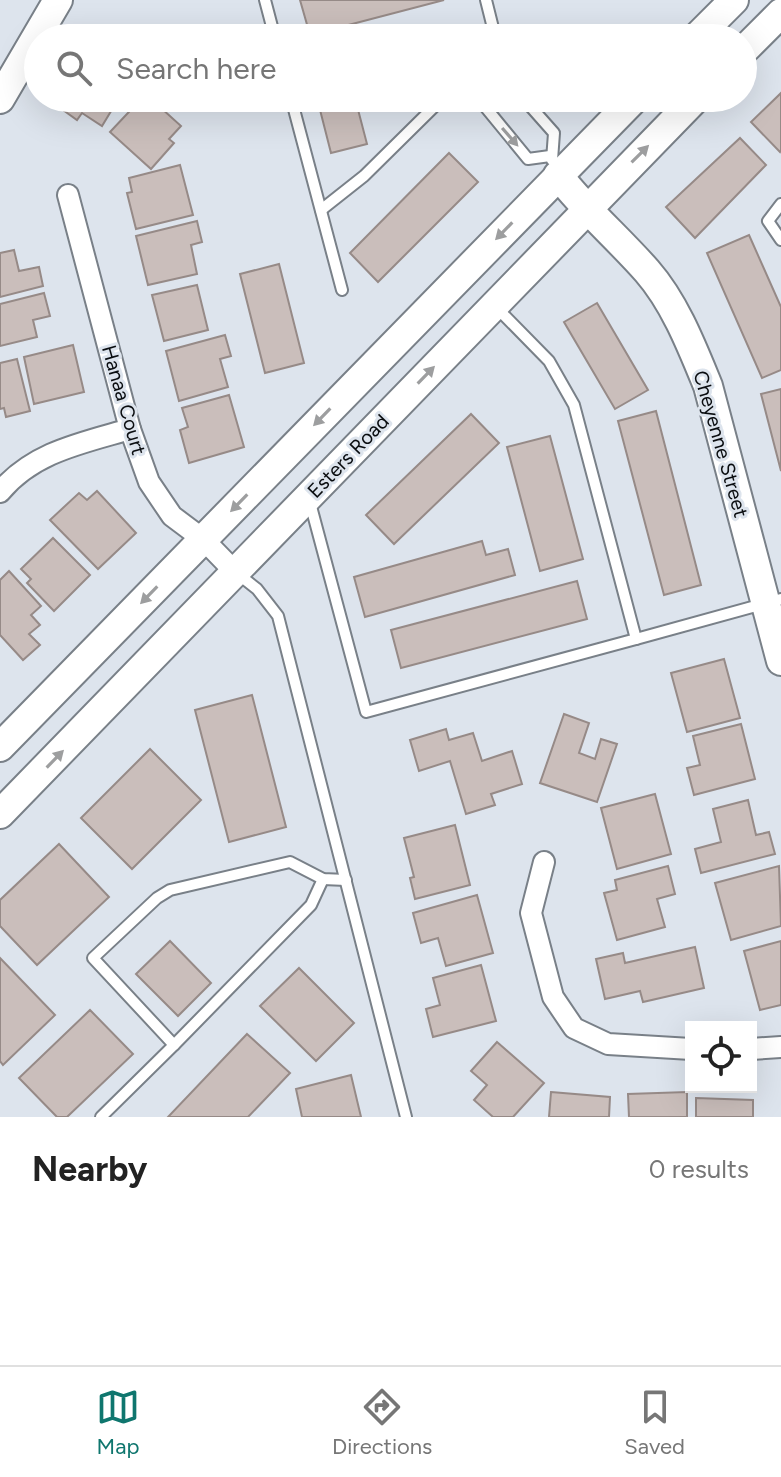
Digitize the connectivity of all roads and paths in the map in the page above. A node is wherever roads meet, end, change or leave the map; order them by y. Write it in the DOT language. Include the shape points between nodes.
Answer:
graph roads {
  1 [pos="58,0"];
  2 [pos="265,0"];
  3 [pos="486,0"];
  4 [pos="734,0"];
  5 [pos="781,13"];
  6 [pos="44,24"];
  7 [pos="271,24"];
  8 [pos="492,24"];
  9 [pos="710,24"];
  10 [pos="757,37"];
  11 [pos="24,58"];
  12 [pos="0,99"];
  13 [pos="295,112"];
  14 [pos="429,112"];
  15 [pos="489,112"];
  16 [pos="535,112"];
  17 [pos="618,112"];
  18 [pos="682,112"];
  19 [pos="554,165"];
  20 [pos="68,195"];
  21 [pos="781,204"];
  22 [pos="584,209"];
  23 [pos="321,210"];
  24 [pos="781,240"];
  25 [pos="342,290"];
  26 [pos="493,304"];
  27 [pos="130,429"];
  28 [pos="0,492"];
  29 [pos="309,497"];
  30 [pos="204,540"];
  31 [pos="236,573"];
  32 [pos="773,601"];
  33 [pos="636,639"];
  34 [pos="781,661"];
  35 [pos="0,747"];
  36 [pos="0,814"];
  37 [pos="544,862"];
  38 [pos="323,879"];
  39 [pos="346,880"];
  40 [pos="174,1045"];
  41 [pos="781,1047"];
  42 [pos="685,1049"];
  43 [pos="757,1049"];
  44 [pos="101,1117"];
  45 [pos="406,1117"];
  1 -- 6 [label="street"];
  2 -- 7 [label="lane"];
  3 -- 8 [label="lane"];
  4 -- 9 [label="street"];
  5 -- 10 [label="street"];
  11 -- 12 [label="street"];
  13 -- 23 [label="lane"];
  14 -- 23 [label="lane"];
  15 -- 19 [label="lane, one-way" via="528,159"];
  16 -- 19 [label="lane" via="554,133"];
  17 -- 19 [label="street"];
  22 -- 18 [label="street, Esters Road, one-way"];
  19 -- 22 [label="street, Cheyenne Street"];
  19 -- 30 [label="street, one-way"];
  20 -- 27 [label="street, Hanaa Court"];
  21 -- 24 [label="lane" via="768,221"];
  22 -- 26 [label="street, Esters Road"];
  22 -- 32 [label="street, Cheyenne Street" via="649,272 691,345"];
  23 -- 25 [label="lane"];
  29 -- 26 [label="street, Esters Road, one-way"];
  26 -- 33 [label="lane" via="549,361 574,405"];
  27 -- 28 [label="street" via="56,450 14,474"];
  27 -- 30 [label="street, Hanaa Court" via="149,482 172,516"];
  29 -- 31 [label="street, Esters Road"];
  29 -- 33 [label="lane" via="366,712"];
  30 -- 31 [label="street, Hanaa Court"];
  30 -- 35 [label="street, one-way"];
  36 -- 31 [label="street, Esters Road, one-way"];
  31 -- 39 [label="lane" via="278,616"];
  32 -- 33 [label="lane"];
  32 -- 34 [label="street, Cheyenne Street"];
  37 -- 42 [label="street" via="531,913 553,997 574,1028 608,1044"];
  38 -- 39 [label="lane"];
  38 -- 40 [label="lane" via="311,905"];
  38 -- 40 [label="lane" via="290,862 170,890 93,958"];
  39 -- 45 [label="lane"];
  40 -- 44 [label="lane"];
  41 -- 43 [label="street"];
}
